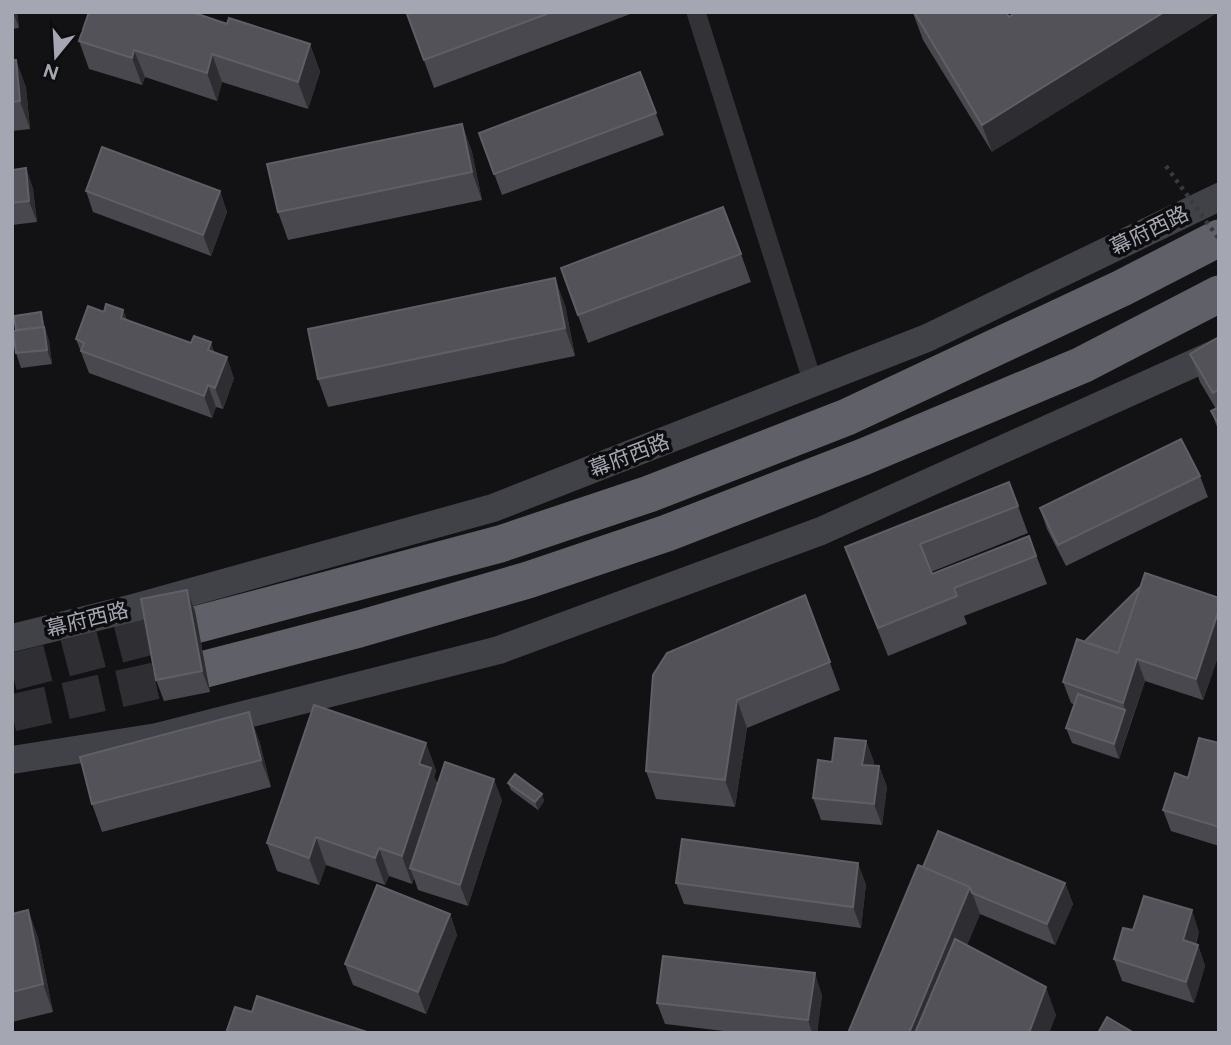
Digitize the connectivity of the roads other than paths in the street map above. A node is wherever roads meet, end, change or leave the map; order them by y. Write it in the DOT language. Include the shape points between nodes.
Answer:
graph roads {
  1 [pos="696,12"];
  2 [pos="1219,197"];
  3 [pos="1219,239"];
  4 [pos="1219,294"];
  5 [pos="1219,352"];
  6 [pos="813,383"];
  7 [pos="195,625"];
  8 [pos="12,638"];
  9 [pos="190,673"];
  10 [pos="12,760"];
  1 -- 6 [label="street"];
  2 -- 6 [label="main road, 幕府西路" via="927,338"];
  3 -- 7 [label="highway, 幕府西路" via="847,417 649,494 499,544"];
  4 -- 9 [label="highway" via="1082,365 667,533 528,580"];
  5 -- 10 [label="main road" via="821,531 499,650 157,737"];
  6 -- 8 [label="main road, 幕府西路" via="493,508"];
}
